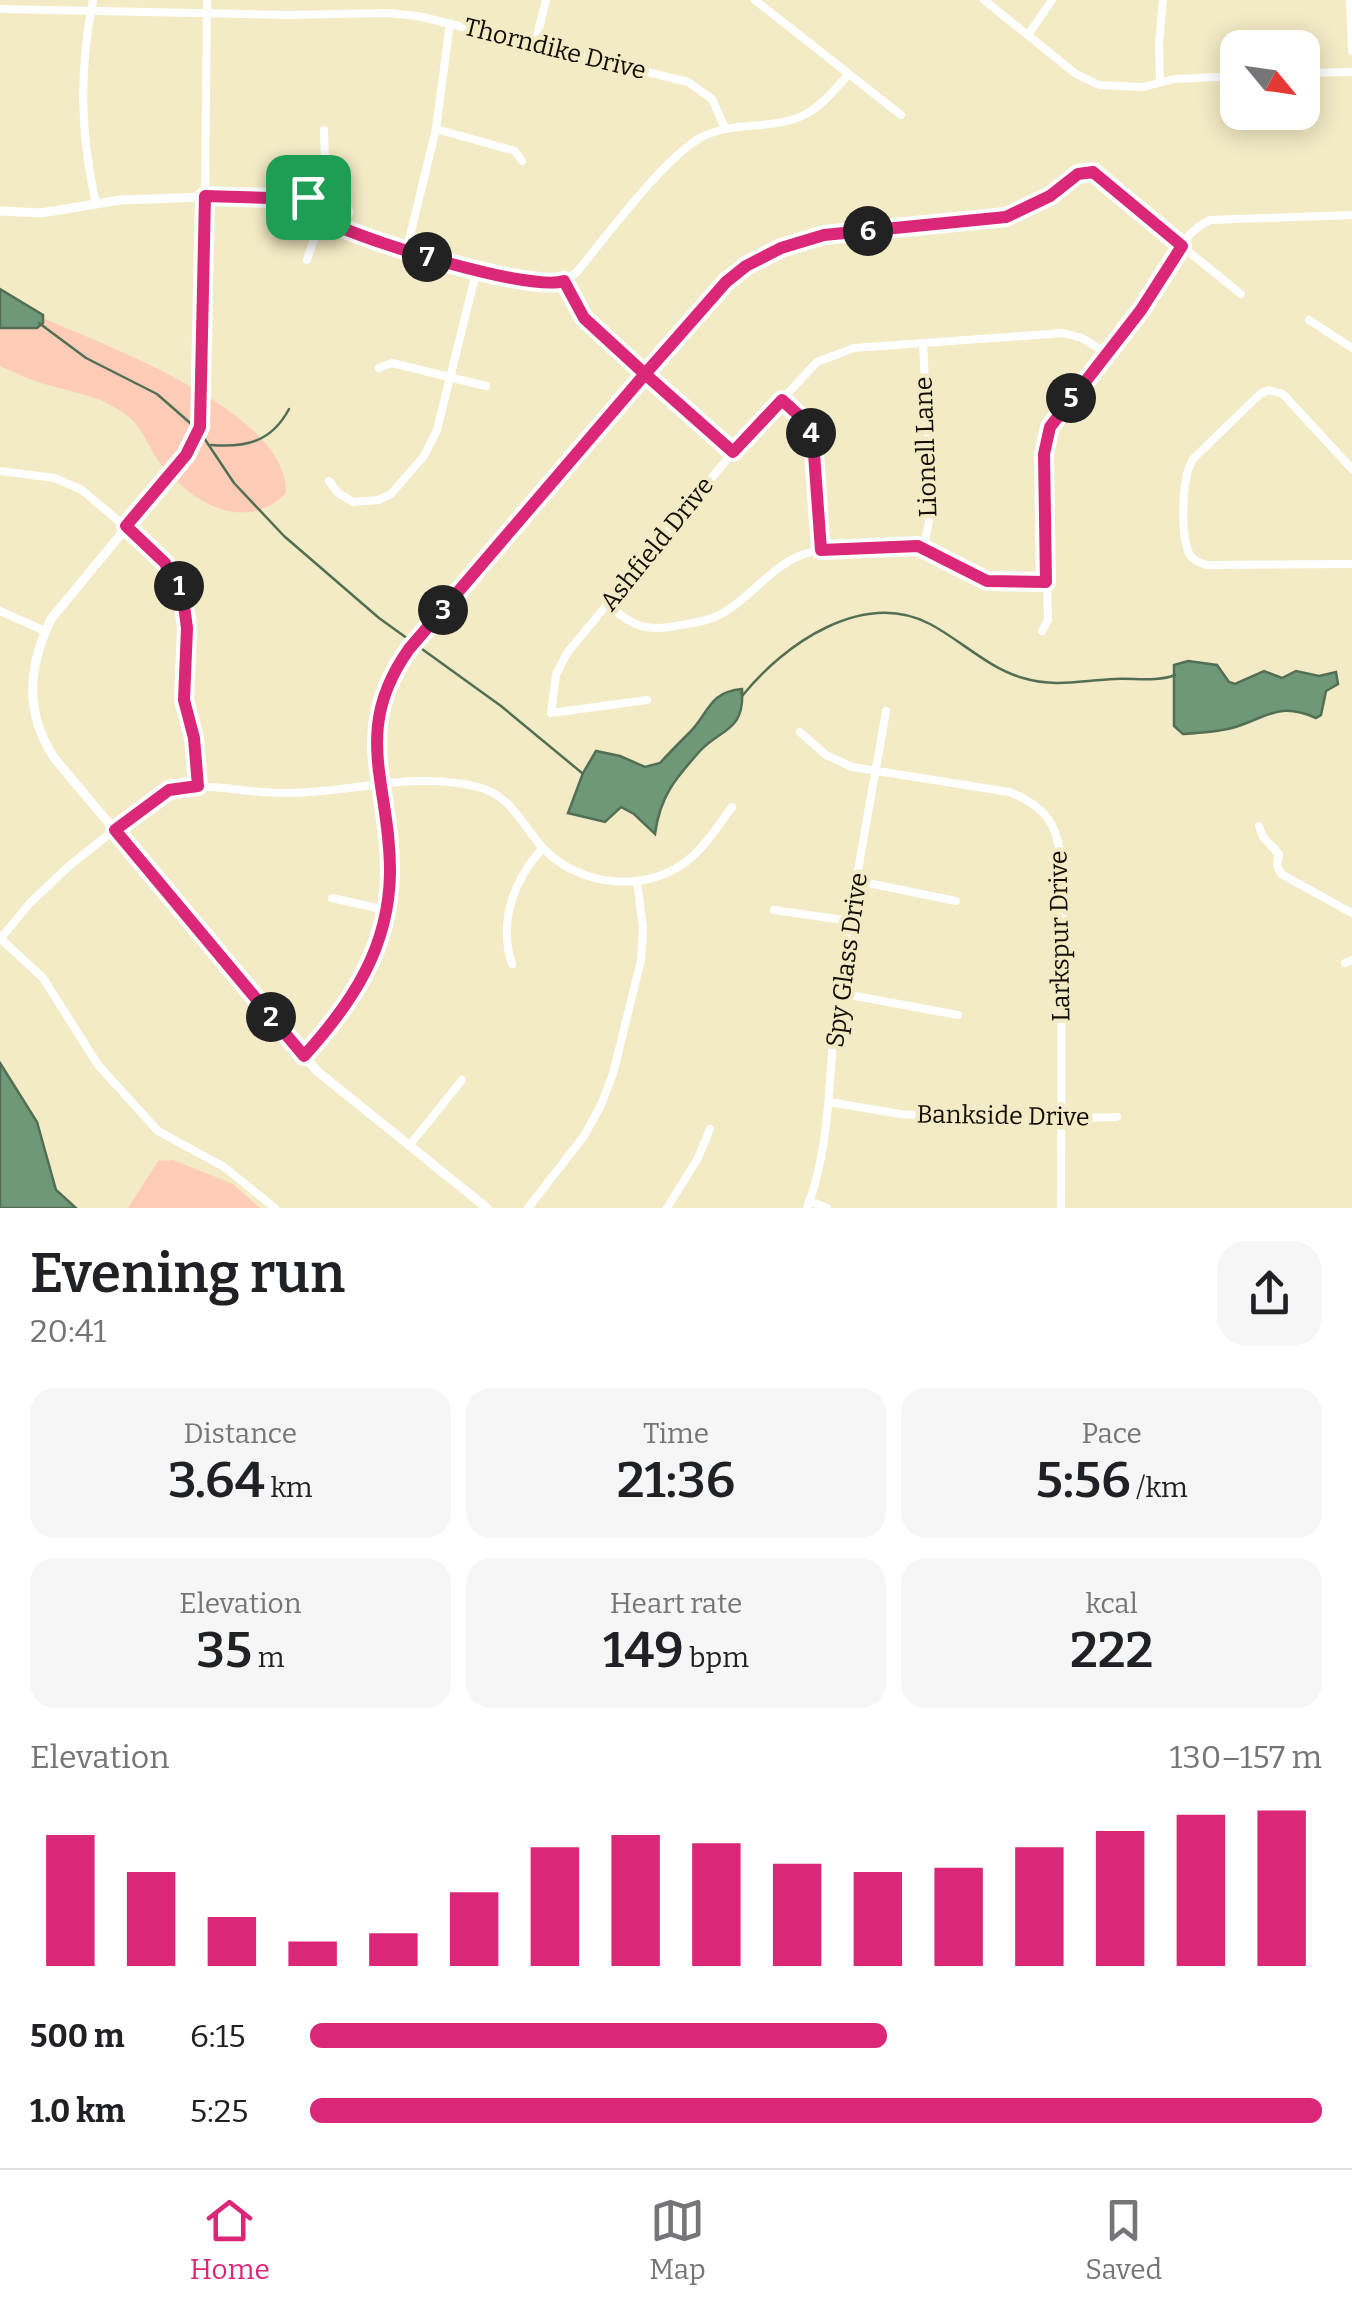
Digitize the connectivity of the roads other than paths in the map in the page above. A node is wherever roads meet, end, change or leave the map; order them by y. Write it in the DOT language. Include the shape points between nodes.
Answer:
graph roads {
  1 [pos="93,0"];
  2 [pos="207,0"];
  3 [pos="353,0"];
  4 [pos="546,0"];
  5 [pos="755,0"];
  6 [pos="984,0"];
  7 [pos="1052,0"];
  8 [pos="1163,0"];
  9 [pos="1350,0"];
  10 [pos="0,9"];
  11 [pos="90,12"];
  12 [pos="206,13"];
  13 [pos="354,13"];
  14 [pos="450,23"];
  15 [pos="1028,35"];
  16 [pos="535,44"];
  17 [pos="1352,51"];
  18 [pos="1352,72"];
  19 [pos="1320,73"];
  20 [pos="849,74"];
  21 [pos="1220,77"];
  22 [pos="1160,82"];
  23 [pos="901,115"];
  24 [pos="725,128"];
  25 [pos="436,129"];
  26 [pos="324,130"];
  27 [pos="522,161"];
  28 [pos="326,192"];
  29 [pos="205,196"];
  30 [pos="96,204"];
  31 [pos="302,205"];
  32 [pos="0,211"];
  33 [pos="1352,215"];
  34 [pos="338,226"];
  35 [pos="316,233"];
  36 [pos="1182,246"];
  37 [pos="406,252"];
  38 [pos="306,260"];
  39 [pos="477,268"];
  40 [pos="564,281"];
  41 [pos="1241,294"];
  42 [pos="1308,320"];
  43 [pos="923,344"];
  44 [pos="1352,348"];
  45 [pos="1106,353"];
  46 [pos="378,368"];
  47 [pos="645,374"];
  48 [pos="451,376"];
  49 [pos="486,386"];
  50 [pos="782,400"];
  51 [pos="733,452"];
  52 [pos="1352,469"];
  53 [pos="0,471"];
  54 [pos="328,482"];
  55 [pos="126,526"];
  56 [pos="923,548"];
  57 [pos="821,550"];
  58 [pos="1352,564"];
  59 [pos="1046,582"];
  60 [pos="607,604"];
  61 [pos="0,611"];
  62 [pos="45,631"];
  63 [pos="1042,631"];
  64 [pos="647,700"];
  65 [pos="886,711"];
  66 [pos="800,732"];
  67 [pos="876,770"];
  68 [pos="379,784"];
  69 [pos="198,786"];
  70 [pos="732,808"];
  71 [pos="1259,826"];
  72 [pos="115,830"];
  73 [pos="543,848"];
  74 [pos="637,881"];
  75 [pos="858,882"];
  76 [pos="332,898"];
  77 [pos="956,901"];
  78 [pos="386,910"];
  79 [pos="774,910"];
  80 [pos="1352,914"];
  81 [pos="850,921"];
  82 [pos="0,938"];
  83 [pos="512,964"];
  84 [pos="839,993"];
  85 [pos="958,1014"];
  86 [pos="304,1056"];
  87 [pos="462,1080"];
  88 [pos="829,1102"];
  89 [pos="1117,1117"];
  90 [pos="1060,1118"];
  91 [pos="710,1129"];
  92 [pos="409,1146"];
  93 [pos="808,1205"];
  94 [pos="275,1208"];
  95 [pos="487,1208"];
  96 [pos="528,1208"];
  97 [pos="667,1208"];
  98 [pos="827,1208"];
  99 [pos="1061,1208"];
  1 -- 11 [label="street"];
  2 -- 12 [label="street"];
  3 -- 13 [label="street"];
  4 -- 16 [label="street"];
  5 -- 20 [label="street"];
  6 -- 15 [label="street"];
  7 -- 15 [label="street"];
  8 -- 22 [label="street"];
  9 -- 17 [label="street"];
  10 -- 11 [label="street, Thorndike Drive"];
  11 -- 12 [label="street, Thorndike Drive"];
  11 -- 30 [label="street" via="82,125"];
  12 -- 13 [label="street, Thorndike Drive"];
  12 -- 29 [label="street"];
  13 -- 14 [label="street, Thorndike Drive"];
  14 -- 16 [label="street, Thorndike Drive"];
  14 -- 25 [label="street"];
  15 -- 22 [label="street" via="1099,85"];
  16 -- 24 [label="street, Thorndike Drive" via="688,82 712,99"];
  18 -- 19 [label="street"];
  20 -- 23 [label="street"];
  20 -- 24 [label="street" via="806,115"];
  21 -- 22 [label="street"];
  24 -- 40 [label="street" via="674,159"];
  25 -- 27 [label="street" via="515,152"];
  25 -- 37 [label="street"];
  26 -- 28 [label="street"];
  28 -- 31 [label="street"];
  28 -- 34 [label="street" via="342,205"];
  29 -- 30 [label="street"];
  29 -- 31 [label="street"];
  29 -- 55 [label="street" via="200,427 186,455"];
  30 -- 32 [label="street"];
  31 -- 35 [label="street" via="304,224"];
  33 -- 36 [label="street" via="1210,220"];
  34 -- 35 [label="street"];
  34 -- 37 [label="street"];
  35 -- 38 [label="street"];
  36 -- 41 [label="street"];
  36 -- 45 [label="street"];
  36 -- 47 [label="street" via="1097,176 1078,174 1006,217 824,235 781,248 726,282"];
  37 -- 39 [label="street"];
  39 -- 40 [label="street" via="545,284"];
  39 -- 48 [label="street"];
  40 -- 47 [label="street" via="584,318"];
  42 -- 44 [label="street"];
  43 -- 45 [label="street, Ashfield Drive" via="1063,333"];
  43 -- 50 [label="street, Ashfield Drive" via="834,352"];
  43 -- 56 [label="street, Lionell Lane" via="932,508"];
  45 -- 59 [label="street" via="1047,436"];
  46 -- 48 [label="street" via="392,363"];
  47 -- 51 [label="street"];
  47 -- 68 [label="street" via="400,661 378,718"];
  48 -- 49 [label="street"];
  48 -- 54 [label="street" via="432,443 391,494 353,502"];
  50 -- 51 [label="street, Ashfield Drive"];
  50 -- 57 [label="street" via="805,421 813,440"];
  51 -- 60 [label="street, Ashfield Drive"];
  52 -- 58 [label="street" via="1283,394 1269,390 1194,458 1183,485 1188,551 1197,562"];
  53 -- 55 [label="street" via="69,483"];
  55 -- 62 [label="street"];
  55 -- 69 [label="street" via="165,563 183,598 184,700"];
  56 -- 57 [label="street"];
  56 -- 59 [label="street" via="987,581"];
  57 -- 60 [label="street" via="783,564 704,621 642,628"];
  59 -- 63 [label="street" via="1048,620"];
  60 -- 64 [label="street, Ashfield Drive" via="559,666 551,713"];
  61 -- 62 [label="street"];
  62 -- 72 [label="street" via="32,677 37,728"];
  65 -- 67 [label="street, Spy Glass Drive"];
  66 -- 67 [label="street, Larkspur Drive" via="838,762"];
  67 -- 75 [label="street, Spy Glass Drive"];
  67 -- 90 [label="street, Larkspur Drive" via="1010,792 1053,823 1062,874"];
  68 -- 69 [label="street" via="282,794"];
  68 -- 73 [label="street" via="423,780 483,788 510,804"];
  68 -- 78 [label="street" via="390,869"];
  69 -- 72 [label="street" via="169,790"];
  70 -- 74 [label="street" via="684,863"];
  71 -- 80 [label="street" via="1279,854 1281,874"];
  72 -- 82 [label="street" via="49,883"];
  72 -- 86 [label="street"];
  73 -- 74 [label="street" via="587,876"];
  73 -- 83 [label="street" via="514,890 506,936"];
  74 -- 96 [label="street" via="640,960 613,1074 584,1136"];
  75 -- 77 [label="street"];
  75 -- 81 [label="street, Spy Glass Drive"];
  76 -- 78 [label="street"];
  78 -- 86 [label="street" via="358,988"];
  79 -- 81 [label="street"];
  81 -- 84 [label="street, Spy Glass Drive"];
  82 -- 94 [label="street" via="43,978 98,1066 158,1131 224,1168"];
  84 -- 85 [label="street"];
  84 -- 88 [label="street, Spy Glass Drive"];
  86 -- 92 [label="street"];
  87 -- 92 [label="street"];
  88 -- 90 [label="street, Bankside Drive" via="956,1119"];
  88 -- 93 [label="street, Spy Glass Drive"];
  89 -- 90 [label="street, Bankside Drive"];
  90 -- 99 [label="street, Larkspur Drive"];
  91 -- 97 [label="street"];
  92 -- 95 [label="street"];
  93 -- 98 [label="street"];
}
